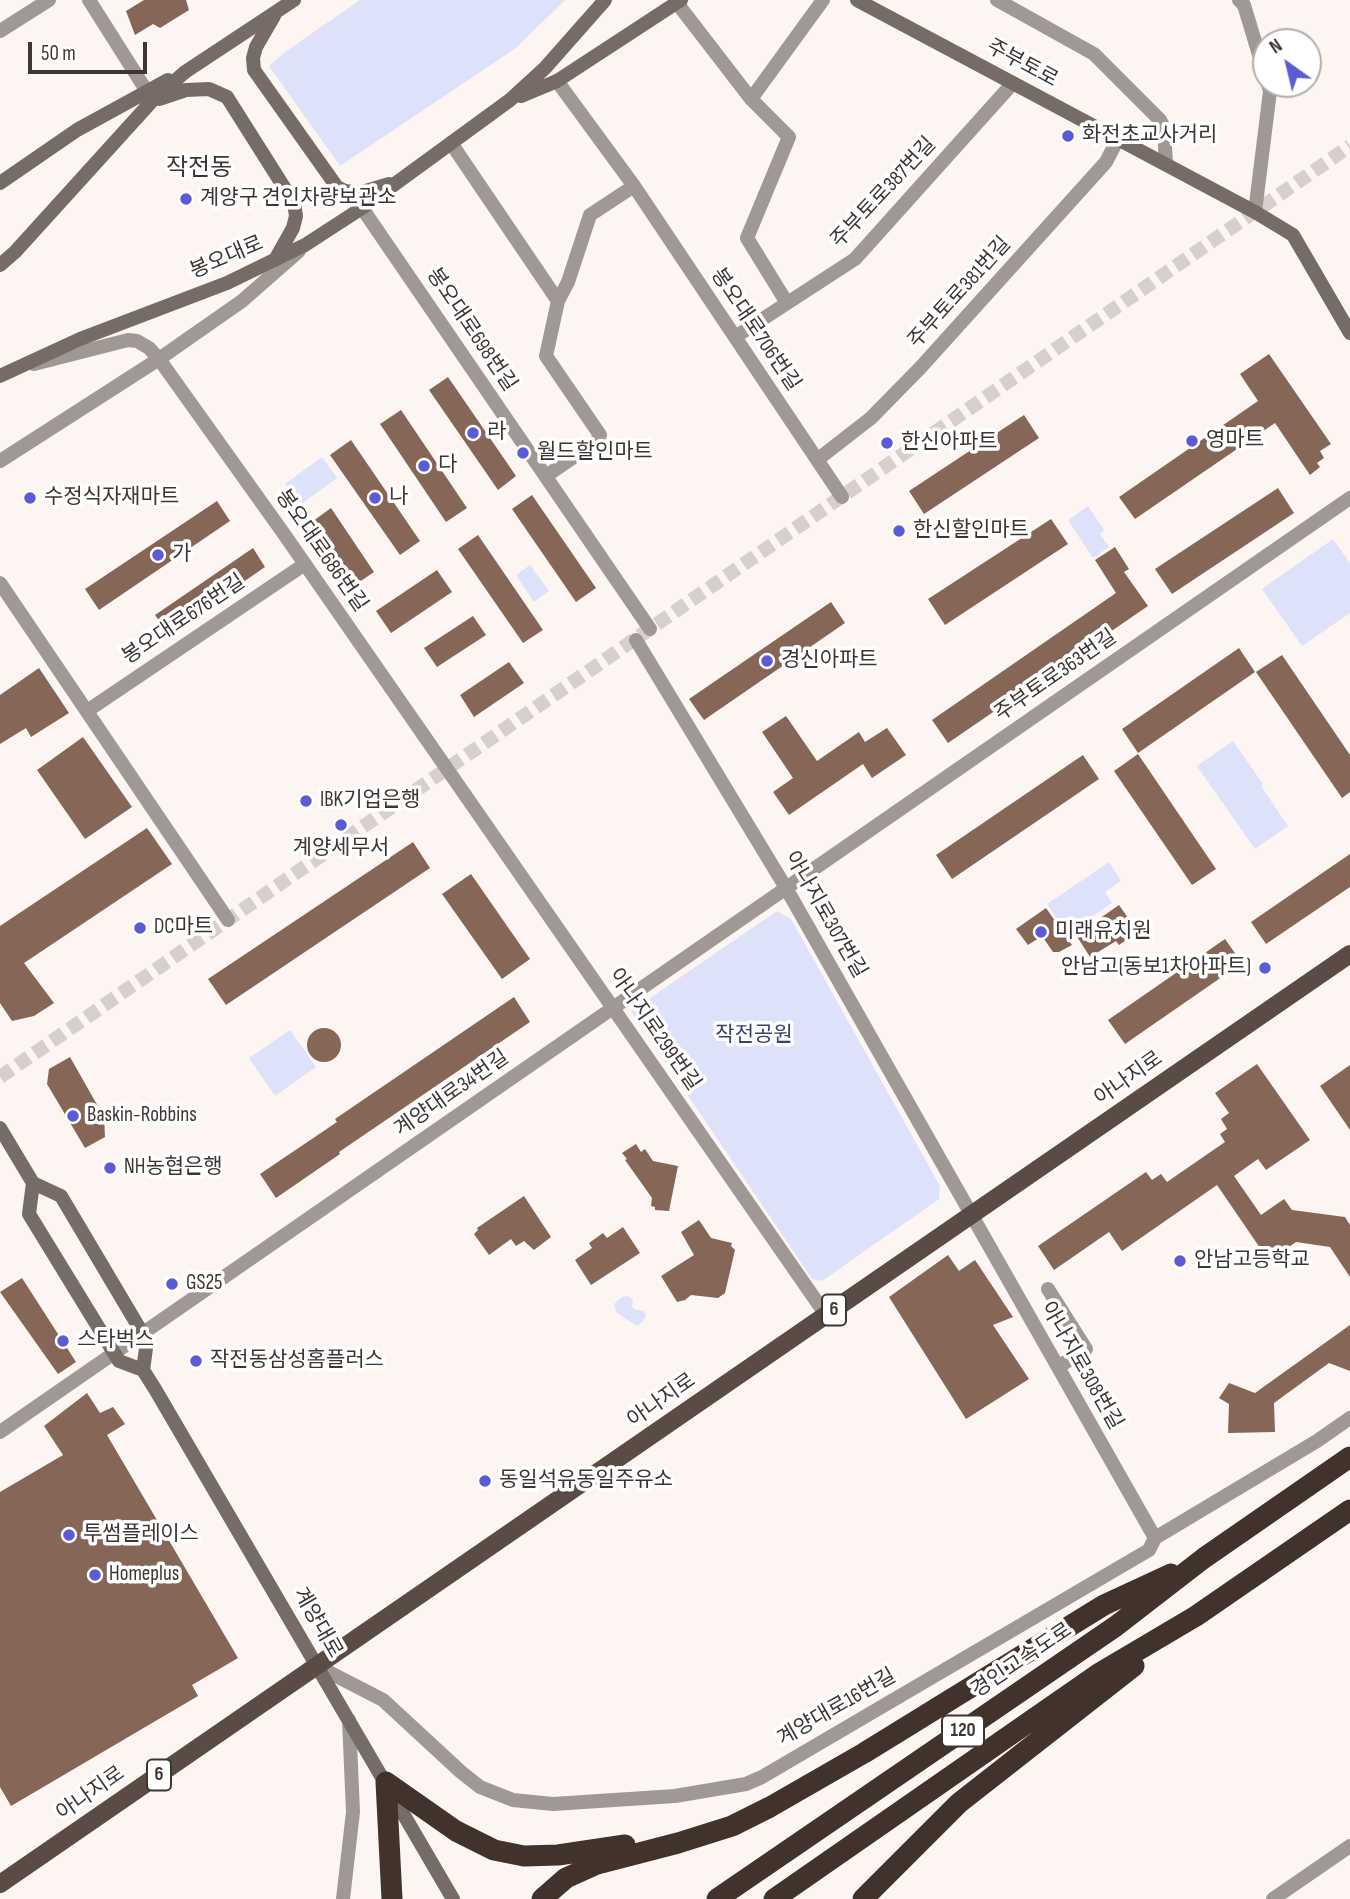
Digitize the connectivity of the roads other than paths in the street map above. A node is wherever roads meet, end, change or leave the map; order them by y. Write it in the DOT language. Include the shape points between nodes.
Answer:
graph roads {
  1 [pos="49,0"];
  2 [pos="89,0"];
  3 [pos="294,0"];
  4 [pos="605,0"];
  5 [pos="822,0"];
  6 [pos="858,0"];
  7 [pos="997,0"];
  8 [pos="1239,0"];
  9 [pos="679,1"];
  10 [pos="276,13"];
  11 [pos="0,31"];
  12 [pos="1252,32"];
  13 [pos="557,81"];
  14 [pos="1013,83"];
  15 [pos="149,96"];
  16 [pos="1269,98"];
  17 [pos="751,99"];
  18 [pos="510,100"];
  19 [pos="1118,139"];
  20 [pos="451,143"];
  21 [pos="1166,164"];
  22 [pos="397,182"];
  23 [pos="0,183"];
  24 [pos="634,186"];
  25 [pos="362,208"];
  26 [pos="1255,212"];
  27 [pos="305,246"];
  28 [pos="275,262"];
  29 [pos="0,265"];
  30 [pos="558,301"];
  31 [pos="787,303"];
  32 [pos="1350,333"];
  33 [pos="735,337"];
  34 [pos="159,359"];
  35 [pos="6,373"];
  36 [pos="817,460"];
  37 [pos="0,461"];
  38 [pos="546,476"];
  39 [pos="842,497"];
  40 [pos="1350,498"];
  41 [pos="305,564"];
  42 [pos="0,583"];
  43 [pos="650,629"];
  44 [pos="636,640"];
  45 [pos="87,711"];
  46 [pos="447,769"];
  47 [pos="786,888"];
  48 [pos="228,920"];
  49 [pos="1350,954"];
  50 [pos="613,1008"];
  51 [pos="0,1128"];
  52 [pos="33,1183"];
  53 [pos="972,1215"];
  54 [pos="1048,1289"];
  55 [pos="826,1315"];
  56 [pos="142,1334"];
  57 [pos="114,1353"];
  58 [pos="1058,1367"];
  59 [pos="143,1370"];
  60 [pos="1350,1418"];
  61 [pos="0,1432"];
  62 [pos="1350,1457"];
  63 [pos="1350,1510"];
  64 [pos="1155,1538"];
  65 [pos="1205,1558"];
  66 [pos="1196,1616"];
  67 [pos="317,1666"];
  68 [pos="349,1720"];
  69 [pos="386,1782"];
  70 [pos="678,1843"];
  71 [pos="1350,1846"];
  72 [pos="2,1879"];
  73 [pos="343,1899"];
  74 [pos="392,1899"];
  75 [pos="453,1899"];
  76 [pos="542,1899"];
  77 [pos="717,1899"];
  78 [pos="774,1899"];
  79 [pos="863,1899"];
  80 [pos="1273,1899"];
  1 -- 11 [label="street"];
  2 -- 15 [label="street"];
  3 -- 10 [label="main road"];
  4 -- 18 [label="main road, 봉오대로"];
  5 -- 17 [label="street"];
  6 -- 14 [label="main road, 주부토로"];
  7 -- 21 [label="street, 주부토로" via="1094,54 1160,120"];
  8 -- 12 [label="street"];
  9 -- 13 [label="main road"];
  9 -- 17 [label="street"];
  10 -- 15 [label="main road"];
  10 -- 22 [label="main road" via="256,47 254,70 330,178 345,191 359,192"];
  13 -- 18 [label="main road"];
  13 -- 24 [label="street, 봉오대로706번길"];
  14 -- 19 [label="main road, 주부토로"];
  14 -- 31 [label="street, 주부토로387번길" via="855,259"];
  15 -- 23 [label="main road" via="77,130"];
  15 -- 28 [label="main road" via="209,89 227,97 294,203 293,228"];
  15 -- 29 [label="main road"];
  16 -- 26 [label="street"];
  17 -- 31 [label="street" via="789,137 747,238"];
  18 -- 20 [label="main road, 봉오대로"];
  19 -- 21 [label="main road, 주부토로"];
  19 -- 36 [label="street, 주부토로381번길" via="1106,162 921,367 872,418"];
  20 -- 22 [label="main road, 봉오대로"];
  20 -- 30 [label="street"];
  21 -- 26 [label="main road, 주부토로"];
  22 -- 25 [label="main road, 봉오대로"];
  24 -- 30 [label="street" via="590,215"];
  24 -- 33 [label="street, 봉오대로706번길"];
  25 -- 27 [label="main road, 봉오대로"];
  25 -- 38 [label="street, 봉오대로698번길"];
  26 -- 32 [label="main road, 주부토로" via="1293,235"];
  27 -- 28 [label="main road, 봉오대로"];
  27 -- 34 [label="street" via="243,301"];
  28 -- 35 [label="main road, 봉오대로"];
  30 -- 38 [label="street" via="546,356 600,435"];
  31 -- 33 [label="street, 주부토로387번길"];
  33 -- 36 [label="street, 봉오대로706번길"];
  34 -- 35 [label="street" via="149,348 128,340"];
  34 -- 37 [label="street"];
  34 -- 41 [label="street, 봉오대로686번길"];
  36 -- 39 [label="street, 봉오대로706번길"];
  38 -- 43 [label="street, 봉오대로698번길"];
  40 -- 47 [label="street, 주부토로363번길"];
  41 -- 45 [label="street, 봉오대로676번길"];
  41 -- 46 [label="street, 봉오대로686번길"];
  42 -- 45 [label="street"];
  44 -- 47 [label="street, 아나지로307번길"];
  45 -- 48 [label="street"];
  46 -- 50 [label="street, 아나지로299번길"];
  47 -- 50 [label="street, 계양대로34번길"];
  47 -- 53 [label="street, 아나지로307번길"];
  49 -- 53 [label="main road, 아나지로 / 6"];
  50 -- 55 [label="street, 아나지로299번길"];
  50 -- 56 [label="street, 계양대로34번길"];
  51 -- 52 [label="main road"];
  52 -- 56 [label="main road" via="61,1196"];
  52 -- 57 [label="main road, 계양대로" via="29,1214"];
  53 -- 55 [label="main road, 아나지로 / 6"];
  53 -- 58 [label="street, 아나지로308번길"];
  54 -- 58 [label="street" via="1086,1349"];
  55 -- 67 [label="main road, 아나지로 / 6"];
  56 -- 57 [label="street, 계양대로34번길"];
  56 -- 59 [label="main road" via="147,1341"];
  57 -- 59 [label="main road, 계양대로" via="119,1361"];
  57 -- 61 [label="street, 계양대로34번길"];
  58 -- 64 [label="street, 아나지로308번길"];
  59 -- 67 [label="main road, 계양대로"];
  60 -- 64 [label="street, 계양대로16번길"];
  62 -- 65 [label="highway, 경인고속도로 / 120"];
  63 -- 66 [label="highway, 120"];
  64 -- 67 [label="street, 계양대로16번길" via="1149,1550 762,1777 676,1796 553,1804 513,1800 480,1787 383,1700"];
  65 -- 70 [label="highway" via="1104,1605 770,1807 732,1826"];
  65 -- 77 [label="highway, 경인고속도로 / 120" via="1116,1626"];
  66 -- 78 [label="highway, 120" via="1098,1674"];
  66 -- 79 [label="highway" via="959,1802"];
  67 -- 68 [label="main road, 계양대로"];
  67 -- 72 [label="main road, 아나지로 / 6"];
  68 -- 69 [label="main road, 계양대로"];
  68 -- 73 [label="street" via="353,1812"];
  69 -- 70 [label="highway" via="494,1850 524,1856 558,1855 645,1842"];
  69 -- 74 [label="highway"];
  69 -- 75 [label="main road, 계양대로"];
  70 -- 76 [label="highway" via="597,1864 566,1878"];
  71 -- 80 [label="street"];
}
